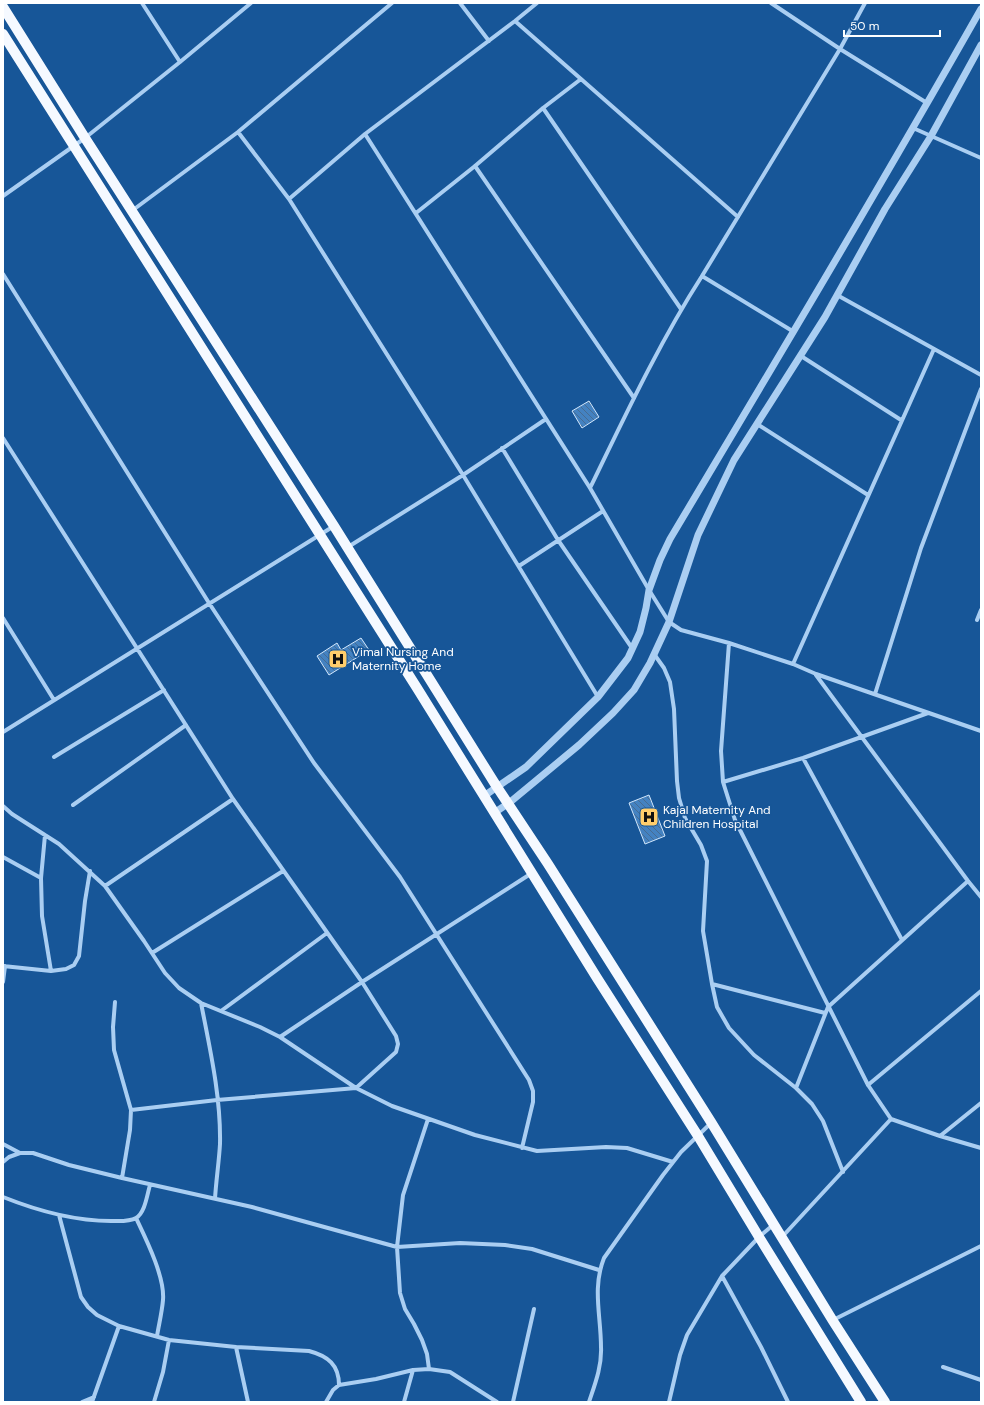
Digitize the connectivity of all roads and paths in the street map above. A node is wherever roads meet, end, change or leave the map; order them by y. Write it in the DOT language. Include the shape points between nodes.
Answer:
graph roads {
  1 [pos="142,3"];
  2 [pos="250,3"];
  3 [pos="392,3"];
  4 [pos="460,3"];
  5 [pos="537,3"];
  6 [pos="771,3"];
  7 [pos="865,3"];
  8 [pos="3,7"];
  9 [pos="981,9"];
  10 [pos="515,21"];
  11 [pos="3,34"];
  12 [pos="489,41"];
  13 [pos="981,45"];
  14 [pos="840,49"];
  15 [pos="180,62"];
  16 [pos="580,79"];
  17 [pos="928,103"];
  18 [pos="543,108"];
  19 [pos="913,128"];
  20 [pos="238,132"];
  21 [pos="365,134"];
  22 [pos="931,136"];
  23 [pos="85,138"];
  24 [pos="74,145"];
  25 [pos="981,158"];
  26 [pos="476,166"];
  27 [pos="3,196"];
  28 [pos="289,199"];
  29 [pos="132,210"];
  30 [pos="416,213"];
  31 [pos="738,217"];
  32 [pos="3,274"];
  33 [pos="702,276"];
  34 [pos="837,295"];
  35 [pos="681,309"];
  36 [pos="794,332"];
  37 [pos="934,349"];
  38 [pos="800,356"];
  39 [pos="981,375"];
  40 [pos="981,389"];
  41 [pos="634,398"];
  42 [pos="546,419"];
  43 [pos="901,420"];
  44 [pos="757,424"];
  45 [pos="3,438"];
  46 [pos="502,448"];
  47 [pos="463,474"];
  48 [pos="590,488"];
  49 [pos="868,496"];
  50 [pos="603,511"];
  51 [pos="334,526"];
  52 [pos="320,534"];
  53 [pos="558,540"];
  54 [pos="347,547"];
  55 [pos="519,566"];
  56 [pos="649,590"];
  57 [pos="210,603"];
  58 [pos="981,610"];
  59 [pos="3,618"];
  60 [pos="977,620"];
  61 [pos="669,622"];
  62 [pos="729,643"];
  63 [pos="137,648"];
  64 [pos="632,648"];
  65 [pos="654,654"];
  66 [pos="793,664"];
  67 [pos="816,674"];
  68 [pos="164,690"];
  69 [pos="875,694"];
  70 [pos="598,697"];
  71 [pos="54,700"];
  72 [pos="929,712"];
  73 [pos="186,725"];
  74 [pos="981,731"];
  75 [pos="3,732"];
  76 [pos="861,736"];
  77 [pos="54,757"];
  78 [pos="802,758"];
  79 [pos="723,782"];
  80 [pos="497,787"];
  81 [pos="484,796"];
  82 [pos="233,799"];
  83 [pos="508,803"];
  84 [pos="73,805"];
  85 [pos="3,806"];
  86 [pos="494,812"];
  87 [pos="45,835"];
  88 [pos="3,857"];
  89 [pos="90,871"];
  90 [pos="283,871"];
  91 [pos="532,873"];
  92 [pos="41,878"];
  93 [pos="968,881"];
  94 [pos="105,886"];
  95 [pos="981,897"];
  96 [pos="327,933"];
  97 [pos="436,935"];
  98 [pos="902,940"];
  99 [pos="152,953"];
  100 [pos="4,966"];
  101 [pos="51,971"];
  102 [pos="3,982"];
  103 [pos="362,982"];
  104 [pos="712,984"];
  105 [pos="981,991"];
  106 [pos="116,1002"];
  107 [pos="201,1003"];
  108 [pos="828,1007"];
  109 [pos="221,1011"];
  110 [pos="825,1013"];
  111 [pos="280,1037"];
  112 [pos="868,1085"];
  113 [pos="356,1088"];
  114 [pos="796,1088"];
  115 [pos="217,1100"];
  116 [pos="981,1103"];
  117 [pos="131,1110"];
  118 [pos="428,1119"];
  119 [pos="891,1119"];
  120 [pos="711,1122"];
  121 [pos="698,1136"];
  122 [pos="940,1136"];
  123 [pos="3,1144"];
  124 [pos="522,1148"];
  125 [pos="981,1148"];
  126 [pos="20,1153"];
  127 [pos="3,1162"];
  128 [pos="673,1162"];
  129 [pos="843,1172"];
  130 [pos="122,1178"];
  131 [pos="150,1185"];
  132 [pos="3,1197"];
  133 [pos="215,1199"];
  134 [pos="59,1215"];
  135 [pos="136,1218"];
  136 [pos="774,1225"];
  137 [pos="759,1237"];
  138 [pos="782,1237"];
  139 [pos="981,1246"];
  140 [pos="397,1247"];
  141 [pos="599,1270"];
  142 [pos="722,1276"];
  143 [pos="534,1309"];
  144 [pos="833,1320"];
  145 [pos="119,1326"];
  146 [pos="157,1336"];
  147 [pos="169,1340"];
  148 [pos="236,1347"];
  149 [pos="943,1367"];
  150 [pos="429,1369"];
  151 [pos="413,1370"];
  152 [pos="981,1380"];
  153 [pos="339,1385"];
  154 [pos="94,1397"];
  155 [pos="82,1402"];
  156 [pos="92,1402"];
  157 [pos="154,1402"];
  158 [pos="248,1402"];
  159 [pos="326,1402"];
  160 [pos="404,1402"];
  161 [pos="497,1402"];
  162 [pos="513,1402"];
  163 [pos="589,1402"];
  164 [pos="668,1402"];
  165 [pos="788,1402"];
  166 [pos="861,1402"];
  167 [pos="885,1402"];
  1 -- 15 [label="street"];
  2 -- 15 [label="street"];
  3 -- 20 [label="street"];
  4 -- 12 [label="street"];
  5 -- 10 [label="street"];
  6 -- 14 [label="street"];
  7 -- 14 [label="street"];
  8 -- 23 [label="main road"];
  9 -- 17 [label="street"];
  10 -- 12 [label="street"];
  10 -- 16 [label="street"];
  11 -- 24 [label="main road"];
  12 -- 21 [label="street"];
  13 -- 22 [label="street"];
  14 -- 17 [label="street"];
  14 -- 31 [label="street"];
  15 -- 23 [label="street"];
  16 -- 18 [label="street"];
  16 -- 31 [label="street"];
  17 -- 19 [label="street"];
  18 -- 26 [label="street"];
  18 -- 35 [label="street"];
  19 -- 22 [label="street"];
  19 -- 36 [label="street"];
  20 -- 28 [label="street"];
  20 -- 29 [label="street"];
  21 -- 28 [label="street"];
  21 -- 30 [label="street"];
  22 -- 25 [label="street"];
  22 -- 34 [label="street" via="885,208"];
  23 -- 24 [label="street"];
  23 -- 29 [label="main road"];
  24 -- 27 [label="street"];
  24 -- 52 [label="main road"];
  26 -- 30 [label="street"];
  26 -- 41 [label="street"];
  28 -- 47 [label="street"];
  29 -- 51 [label="main road"];
  30 -- 42 [label="street"];
  31 -- 33 [label="street"];
  32 -- 57 [label="street"];
  33 -- 35 [label="street"];
  33 -- 36 [label="street"];
  34 -- 37 [label="street"];
  34 -- 38 [label="street"];
  35 -- 41 [label="street"];
  36 -- 56 [label="street" via="670,539"];
  37 -- 39 [label="street"];
  37 -- 43 [label="street"];
  38 -- 43 [label="street"];
  38 -- 44 [label="street"];
  40 -- 69 [label="street" via="922,548"];
  41 -- 48 [label="street"];
  42 -- 46 [label="street"];
  42 -- 48 [label="street"];
  43 -- 49 [label="street"];
  44 -- 49 [label="street"];
  44 -- 61 [label="street" via="734,460 698,535"];
  45 -- 63 [label="street"];
  46 -- 47 [label="street"];
  46 -- 53 [label="street"];
  47 -- 54 [label="street"];
  47 -- 55 [label="street"];
  48 -- 50 [label="street"];
  49 -- 66 [label="street"];
  50 -- 53 [label="street"];
  50 -- 56 [label="street"];
  51 -- 52 [label="street"];
  51 -- 54 [label="main road"];
  52 -- 57 [label="street"];
  52 -- 81 [label="main road"];
  53 -- 55 [label="street"];
  53 -- 64 [label="street"];
  54 -- 80 [label="main road"];
  55 -- 70 [label="street"];
  56 -- 61 [label="street"];
  56 -- 64 [label="street" via="640,632"];
  57 -- 63 [label="street"];
  57 -- 97 [label="street" via="314,763 400,877"];
  58 -- 60 [label="street"];
  59 -- 71 [label="street"];
  61 -- 62 [label="street" via="681,630"];
  61 -- 65 [label="street"];
  62 -- 66 [label="street"];
  62 -- 79 [label="street" via="721,751"];
  63 -- 68 [label="street"];
  63 -- 71 [label="street"];
  64 -- 70 [label="street" via="628,658"];
  65 -- 83 [label="street" via="634,690 613,713 579,745"];
  65 -- 104 [label="street" via="670,682 679,798 685,818 707,860 703,931"];
  66 -- 67 [label="street"];
  67 -- 69 [label="street"];
  67 -- 76 [label="street"];
  68 -- 73 [label="street"];
  68 -- 77 [label="street"];
  69 -- 72 [label="street"];
  70 -- 80 [label="street" via="526,767"];
  71 -- 75 [label="street"];
  72 -- 74 [label="street"];
  72 -- 76 [label="street"];
  73 -- 82 [label="street"];
  73 -- 84 [label="street"];
  76 -- 78 [label="street"];
  76 -- 93 [label="street"];
  78 -- 79 [label="street"];
  78 -- 98 [label="street"];
  79 -- 108 [label="street" via="735,820"];
  80 -- 81 [label="street"];
  80 -- 83 [label="main road"];
  81 -- 86 [label="main road"];
  82 -- 90 [label="street"];
  82 -- 94 [label="street"];
  83 -- 86 [label="street"];
  83 -- 120 [label="main road"];
  85 -- 87 [label="street"];
  86 -- 91 [label="main road"];
  87 -- 89 [label="street"];
  87 -- 92 [label="street"];
  88 -- 92 [label="street"];
  89 -- 94 [label="street"];
  89 -- 101 [label="street" via="84,901 79,956 74,965"];
  90 -- 96 [label="street"];
  90 -- 99 [label="street"];
  91 -- 97 [label="street"];
  91 -- 121 [label="main road"];
  92 -- 101 [label="street" via="42,916"];
  93 -- 95 [label="street"];
  93 -- 98 [label="street"];
  94 -- 99 [label="street"];
  96 -- 103 [label="street"];
  96 -- 109 [label="street"];
  97 -- 103 [label="street"];
  97 -- 124 [label="street" via="529,1080 533,1102"];
  98 -- 108 [label="street"];
  99 -- 107 [label="street" via="179,988"];
  100 -- 101 [label="street"];
  100 -- 102 [label="street"];
  103 -- 111 [label="street"];
  103 -- 113 [label="street" via="396,1036 398,1044 396,1052"];
  104 -- 110 [label="street"];
  104 -- 114 [label="street" via="717,1007 729,1028 754,1055"];
  105 -- 112 [label="street"];
  106 -- 117 [label="street" via="114,1050"];
  107 -- 109 [label="street"];
  107 -- 115 [label="street"];
  108 -- 110 [label="street"];
  108 -- 112 [label="street"];
  109 -- 111 [label="street"];
  110 -- 114 [label="street"];
  111 -- 113 [label="street"];
  112 -- 119 [label="street"];
  113 -- 115 [label="street"];
  113 -- 118 [label="street" via="392,1106"];
  114 -- 129 [label="street" via="812,1104 823,1121"];
  115 -- 117 [label="street"];
  115 -- 133 [label="street" via="220,1144"];
  116 -- 122 [label="street"];
  117 -- 130 [label="street"];
  118 -- 124 [label="street"];
  118 -- 140 [label="street" via="403,1196"];
  119 -- 122 [label="street"];
  119 -- 129 [label="street"];
  120 -- 121 [label="street"];
  120 -- 136 [label="main road"];
  121 -- 128 [label="street"];
  121 -- 137 [label="main road"];
  122 -- 125 [label="street"];
  123 -- 126 [label="street"];
  124 -- 128 [label="street" via="536,1152 627,1148"];
  126 -- 127 [label="street" via="8,1157"];
  126 -- 130 [label="street" via="33,1153"];
  128 -- 141 [label="street" via="604,1258"];
  129 -- 138 [label="street"];
  130 -- 131 [label="street"];
  131 -- 133 [label="street"];
  131 -- 135 [label="street" via="141,1213"];
  132 -- 134 [label="street"];
  133 -- 140 [label="street"];
  134 -- 135 [label="street" via="99,1221 124,1221"];
  134 -- 145 [label="street" via="81,1297 97,1315"];
  135 -- 146 [label="street" via="160,1275 163,1289 164,1299"];
  136 -- 137 [label="street"];
  136 -- 138 [label="main road"];
  137 -- 142 [label="street"];
  137 -- 166 [label="main road"];
  138 -- 144 [label="main road"];
  139 -- 144 [label="street"];
  140 -- 141 [label="street" via="460,1243 505,1245 532,1249"];
  140 -- 150 [label="street" via="400,1293 405,1309 422,1340"];
  141 -- 163 [label="street" via="597,1291 601,1349 599,1368"];
  142 -- 164 [label="street" via="687,1335"];
  142 -- 165 [label="street"];
  143 -- 162 [label="street"];
  144 -- 167 [label="main road"];
  145 -- 146 [label="street"];
  145 -- 154 [label="street"];
  146 -- 147 [label="street"];
  147 -- 148 [label="street"];
  147 -- 157 [label="street"];
  148 -- 153 [label="street" via="309,1351 318,1354 326,1358 336,1369"];
  148 -- 158 [label="street"];
  149 -- 152 [label="street"];
  150 -- 151 [label="street"];
  150 -- 161 [label="street" via="450,1372"];
  151 -- 153 [label="street"];
  151 -- 160 [label="street"];
  153 -- 159 [label="street"];
  154 -- 155 [label="street"];
  154 -- 156 [label="street"];
}
